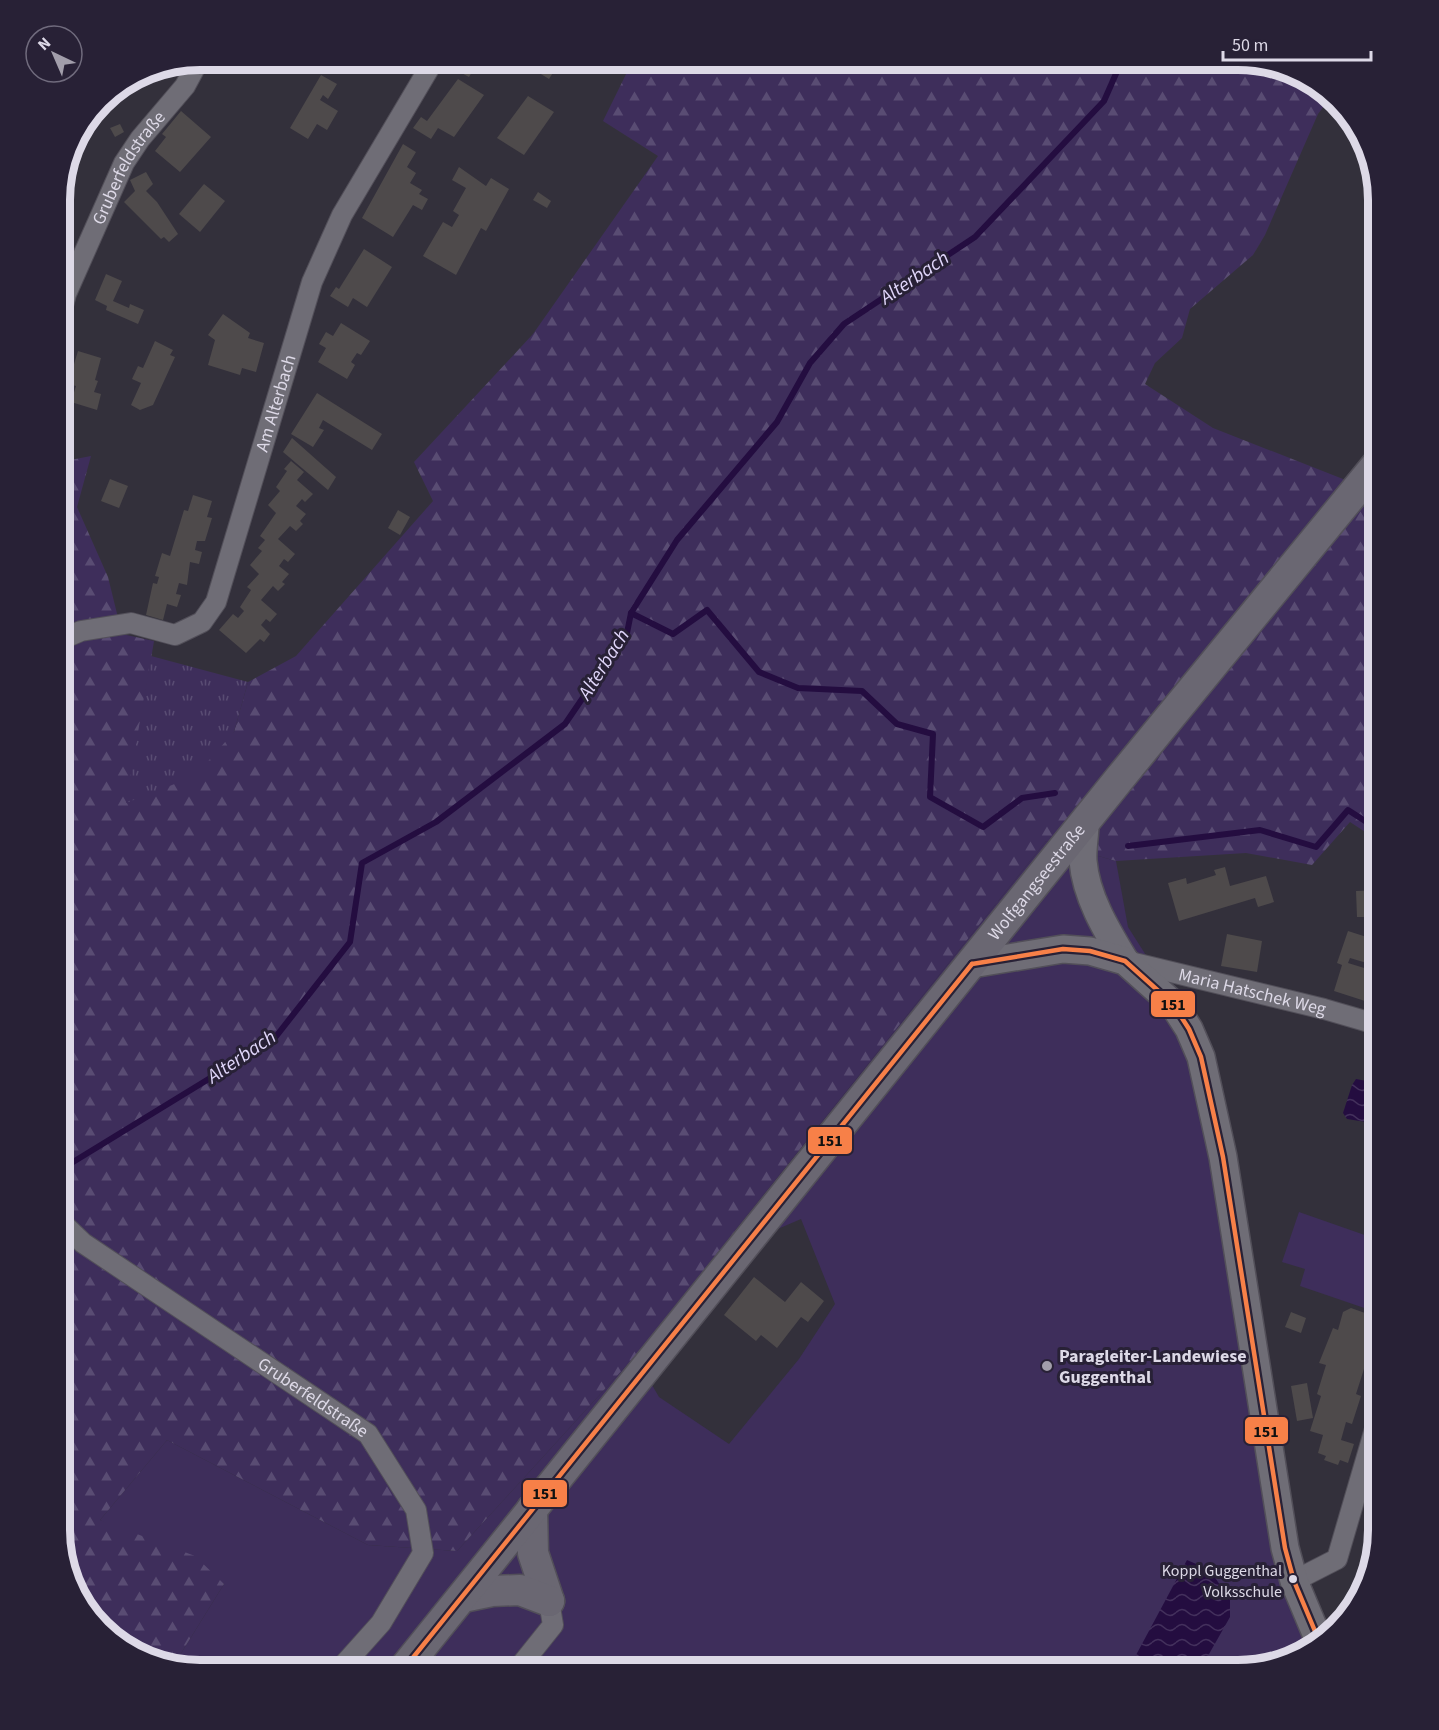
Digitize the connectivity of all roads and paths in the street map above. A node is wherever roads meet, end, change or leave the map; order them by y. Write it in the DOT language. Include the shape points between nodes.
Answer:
graph roads {
  1 [pos="193,71"];
  2 [pos="427,71"];
  3 [pos="71,273"];
  4 [pos="1368,476"];
  5 [pos="71,636"];
  6 [pos="1085,824"];
  7 [pos="1125,960"];
  8 [pos="972,964"];
  9 [pos="1368,1022"];
  10 [pos="71,1231"];
  11 [pos="1368,1453"];
  12 [pos="532,1509"];
  13 [pos="1294,1581"];
  14 [pos="463,1597"];
  15 [pos="549,1601"];
  16 [pos="1316,1634"];
  17 [pos="348,1660"];
  18 [pos="411,1660"];
  19 [pos="525,1660"];
  1 -- 3 [label="street, Gruberfeldstraße" via="124,163"];
  2 -- 5 [label="street, Am Alterbach" via="342,214 312,282 216,602 202,622 175,635 130,623"];
  4 -- 6 [label="main road, Wolfgangseestraße"];
  6 -- 7 [label="main road" via="1083,862 1094,901"];
  6 -- 8 [label="main road, Wolfgangseestraße"];
  7 -- 8 [label="main road" via="1063,949"];
  7 -- 9 [label="street, Maria Hatschek Weg"];
  7 -- 13 [label="main road" via="1173,1005 1201,1057 1223,1157 1277,1505"];
  8 -- 12 [label="main road, Wolfgangseestraße"];
  10 -- 17 [label="street, Gruberfeldstraße" via="93,1250 368,1434 416,1510 423,1553 381,1623"];
  11 -- 13 [label="street" via="1337,1559"];
  12 -- 14 [label="main road, Wolfgangseestraße"];
  12 -- 15 [label="main road" via="533,1553"];
  13 -- 16 [label="main road"];
  14 -- 15 [label="main road" via="520,1590"];
  14 -- 18 [label="main road, Wolfgangseestraße"];
  15 -- 19 [label="street" via="553,1625"];
}
